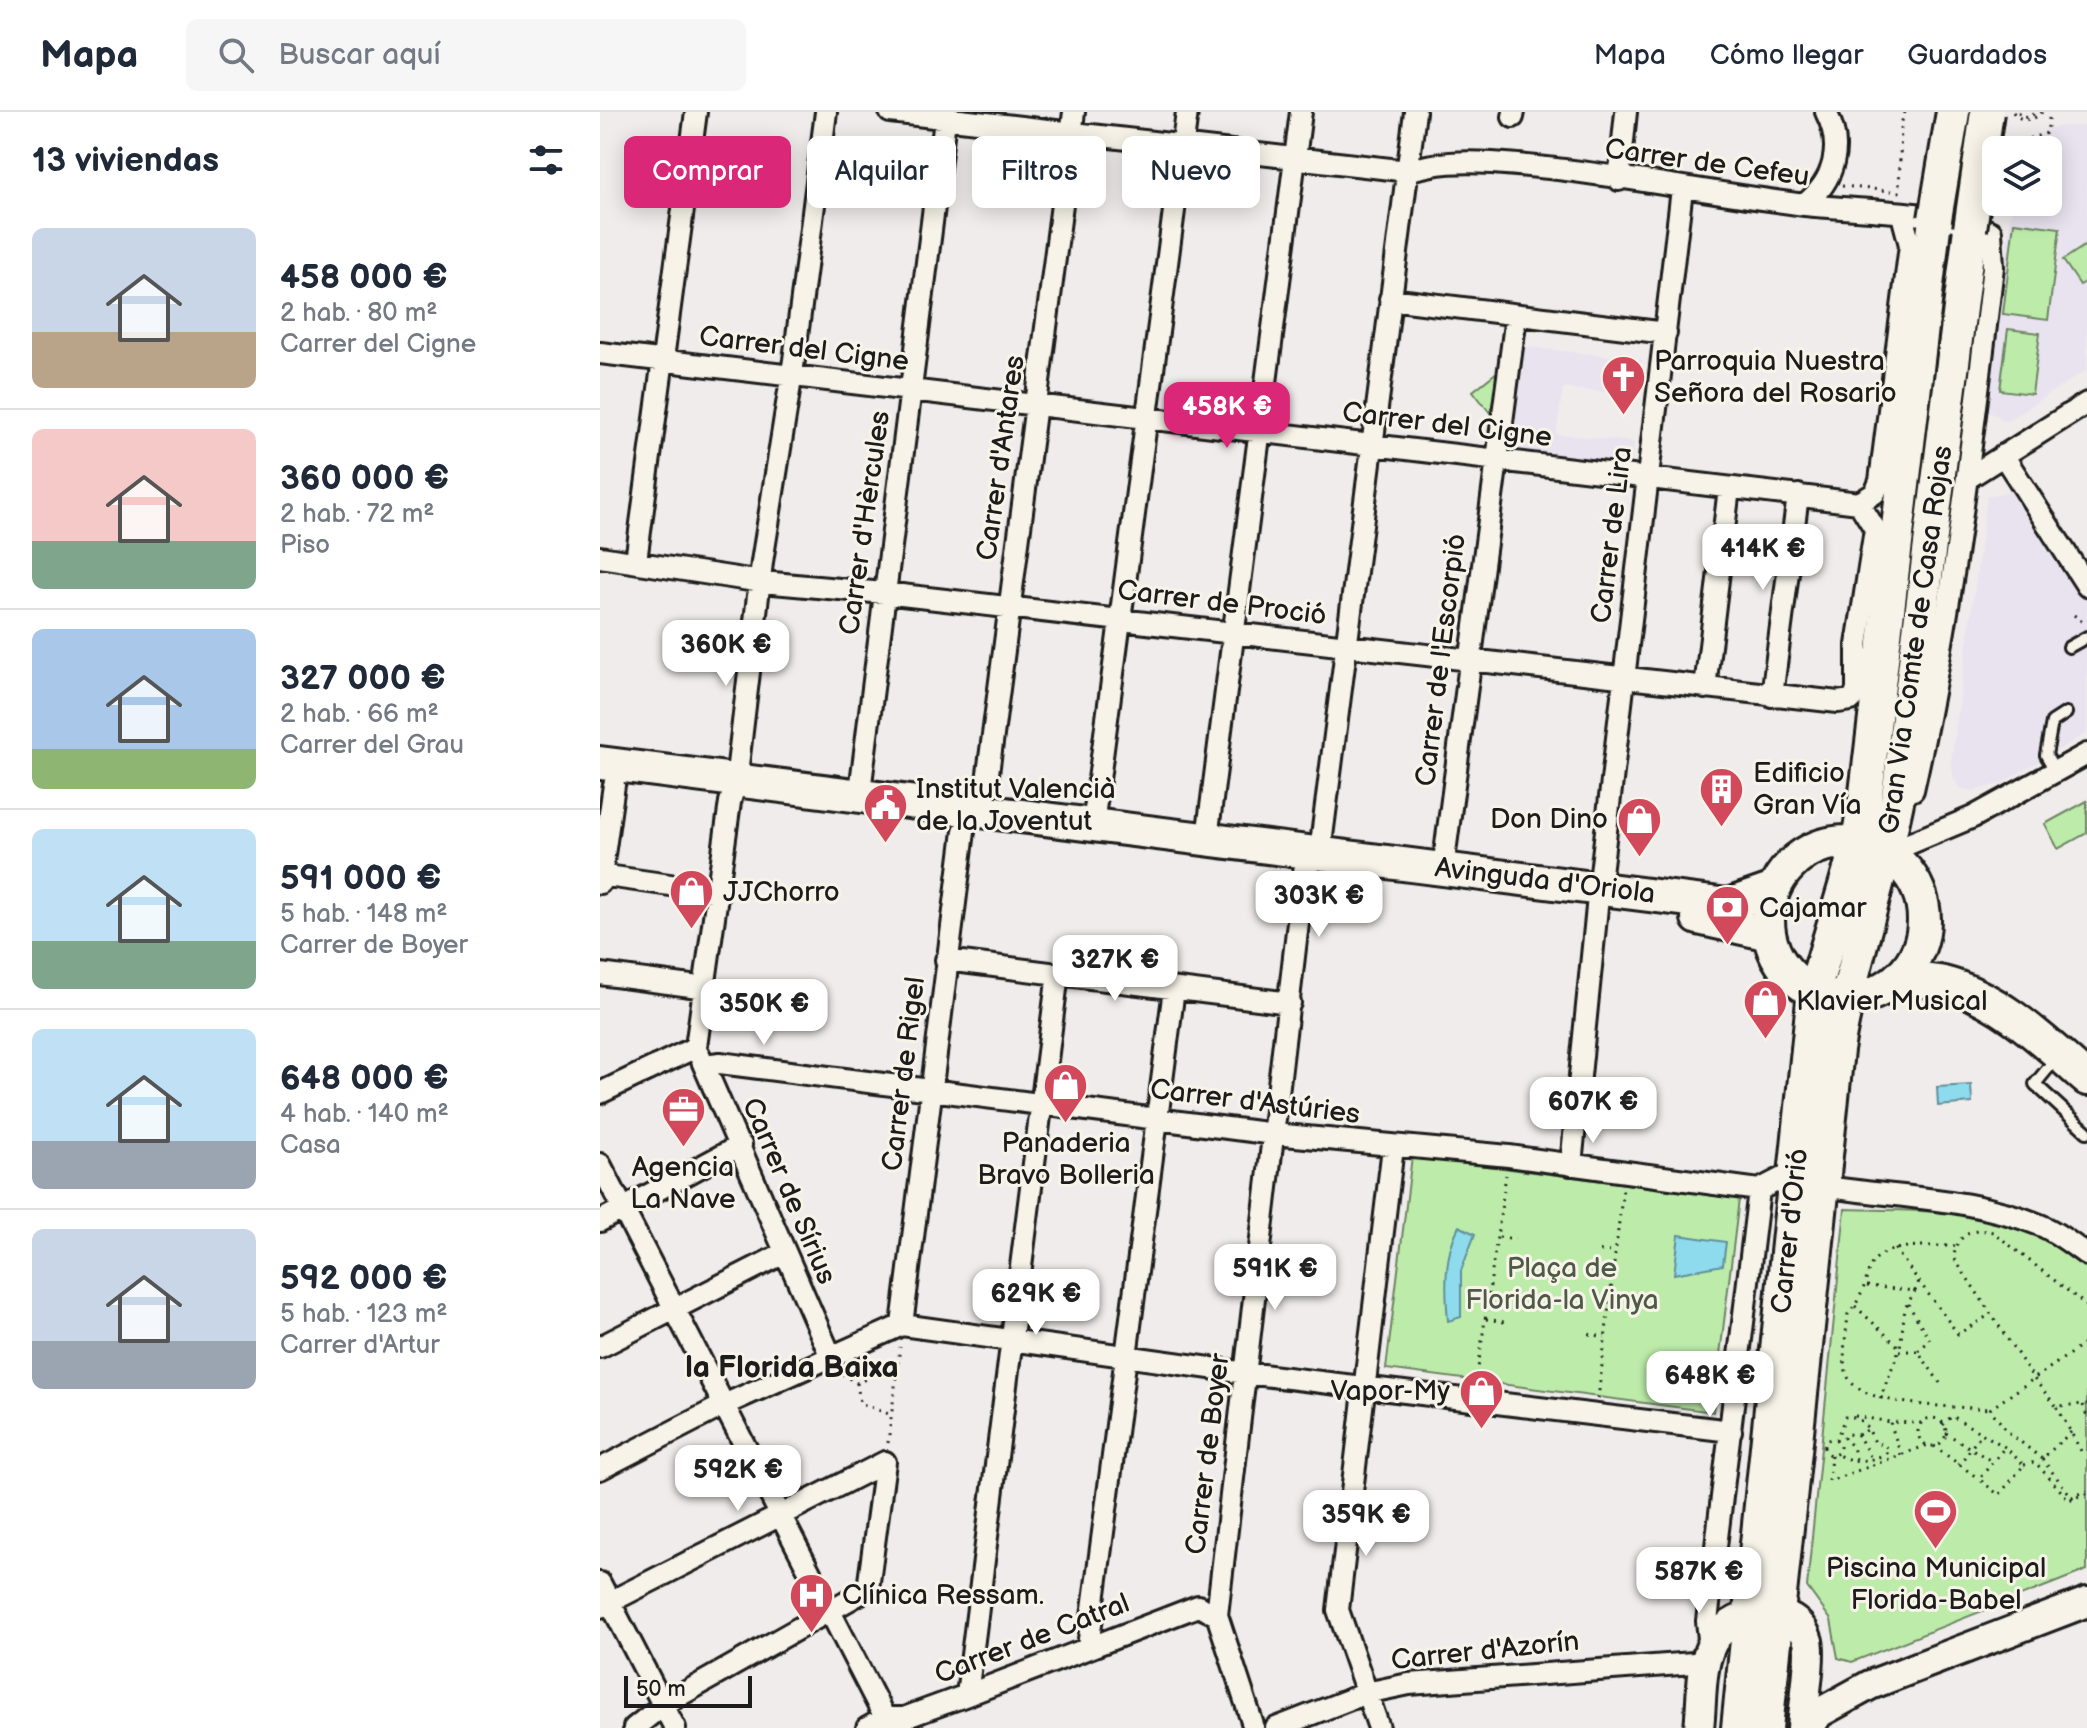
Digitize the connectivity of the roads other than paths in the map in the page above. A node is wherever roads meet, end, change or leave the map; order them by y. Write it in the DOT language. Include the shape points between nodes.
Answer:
graph roads {
  1 [pos="696,112"];
  2 [pos="826,112"];
  3 [pos="890,112"];
  4 [pos="1074,112"];
  5 [pos="1187,112"];
  6 [pos="1301,112"];
  7 [pos="1415,112"];
  8 [pos="1626,112"];
  9 [pos="1826,112"];
  10 [pos="1953,112"];
  11 [pos="1987,112"];
  12 [pos="945,115"];
  13 [pos="1072,133"];
  14 [pos="1184,136"];
  15 [pos="1122,138"];
  16 [pos="1260,155"];
  17 [pos="1296,160"];
  18 [pos="1408,171"];
  19 [pos="1619,180"];
  20 [pos="1682,189"];
  21 [pos="1805,204"];
  22 [pos="1175,208"];
  23 [pos="1902,215"];
  24 [pos="1980,231"];
  25 [pos="1390,299"];
  26 [pos="1516,316"];
  27 [pos="1666,333"];
  28 [pos="600,353"];
  29 [pos="662,360"];
  30 [pos="790,375"];
  31 [pos="911,389"];
  32 [pos="2087,403"];
  33 [pos="1036,405"];
  34 [pos="1148,417"];
  35 [pos="1258,431"];
  36 [pos="1371,444"];
  37 [pos="2003,455"];
  38 [pos="1494,459"];
  39 [pos="1647,477"];
  40 [pos="1968,478"];
  41 [pos="1729,488"];
  42 [pos="1798,495"];
  43 [pos="1859,503"];
  44 [pos="2079,554"];
  45 [pos="600,557"];
  46 [pos="636,561"];
  47 [pos="762,582"];
  48 [pos="2087,586"];
  49 [pos="884,593"];
  50 [pos="1009,608"];
  51 [pos="1121,619"];
  52 [pos="1233,633"];
  53 [pos="2087,637"];
  54 [pos="1344,646"];
  55 [pos="2069,647"];
  56 [pos="1470,660"];
  57 [pos="1624,679"];
  58 [pos="1705,688"];
  59 [pos="1772,696"];
  60 [pos="1838,702"];
  61 [pos="2066,713"];
  62 [pos="2087,754"];
  63 [pos="2056,772"];
  64 [pos="605,777"];
  65 [pos="733,792"];
  66 [pos="859,799"];
  67 [pos="973,821"];
  68 [pos="1093,825"];
  69 [pos="1207,838"];
  70 [pos="1872,847"];
  71 [pos="1312,862"];
  72 [pos="1443,868"];
  73 [pos="600,878"];
  74 [pos="1774,889"];
  75 [pos="719,892"];
  76 [pos="1598,898"];
  77 [pos="1769,934"];
  78 [pos="1923,938"];
  79 [pos="946,960"];
  80 [pos="1058,973"];
  81 [pos="600,974"];
  82 [pos="1899,978"];
  83 [pos="706,988"];
  84 [pos="1174,989"];
  85 [pos="1814,991"];
  86 [pos="1845,998"];
  87 [pos="1290,1003"];
  88 [pos="2073,1054"];
  89 [pos="700,1056"];
  90 [pos="2087,1079"];
  91 [pos="931,1090"];
  92 [pos="600,1093"];
  93 [pos="1043,1103"];
  94 [pos="1156,1118"];
  95 [pos="2087,1132"];
  96 [pos="1274,1134"];
  97 [pos="741,1145"];
  98 [pos="1393,1147"];
  99 [pos="600,1164"];
  100 [pos="1571,1165"];
  101 [pos="1809,1178"];
  102 [pos="1759,1190"];
  103 [pos="623,1209"];
  104 [pos="600,1221"];
  105 [pos="784,1253"];
  106 [pos="2087,1255"];
  107 [pos="674,1309"];
  108 [pos="902,1325"];
  109 [pos="1013,1341"];
  110 [pos="600,1347"];
  111 [pos="1128,1357"];
  112 [pos="826,1359"];
  113 [pos="1246,1373"];
  114 [pos="1366,1387"];
  115 [pos="726,1404"];
  116 [pos="1731,1431"];
  117 [pos="600,1469"];
  118 [pos="782,1515"];
  119 [pos="600,1583"];
  120 [pos="2087,1602"];
  121 [pos="605,1605"];
  122 [pos="832,1611"];
  123 [pos="1764,1614"];
  124 [pos="1217,1615"];
  125 [pos="1088,1647"];
  126 [pos="1708,1655"];
  127 [pos="1807,1663"];
  128 [pos="1870,1685"];
  129 [pos="1366,1693"];
  130 [pos="967,1695"];
  131 [pos="663,1705"];
  132 [pos="881,1725"];
  133 [pos="634,1728"];
  134 [pos="675,1728"];
  135 [pos="1254,1728"];
  136 [pos="1276,1728"];
  137 [pos="1379,1728"];
  138 [pos="1699,1728"];
  139 [pos="1738,1728"];
  140 [pos="1766,1728"];
  141 [pos="1802,1728"];
  142 [pos="1809,1728"];
  1 -- 29 [label="street"];
  2 -- 30 [label="street"];
  3 -- 12 [label="street, Carrer de Cefeu"];
  4 -- 13 [label="street, Carrer d'Antares"];
  5 -- 14 [label="street"];
  6 -- 17 [label="street"];
  7 -- 18 [label="street, Carrer de Boyer"];
  8 -- 19 [label="street"];
  9 -- 21 [label="street" via="1836,139 1835,159 1827,184"];
  10 -- 70 [label="main road, Gran Via Comte de Casa Rojas, bridge" via="1935,219"];
  11 -- 24 [label="main road, bridge"];
  12 -- 13 [label="street, Carrer de Cefeu"];
  12 -- 31 [label="street, Carrer d'Hèrcules"];
  13 -- 15 [label="street, Carrer de Cefeu"];
  13 -- 33 [label="street, Carrer d'Antares"];
  16 -- 17 [label="street, Carrer de Cefeu"];
  17 -- 18 [label="street, Carrer de Cefeu"];
  17 -- 35 [label="street"];
  18 -- 19 [label="street, Carrer de Cefeu" via="1435,163 1491,163"];
  18 -- 25 [label="street, Carrer de Boyer"];
  19 -- 20 [label="street, Carrer de Cefeu"];
  20 -- 21 [label="street, Carrer de Cefeu"];
  20 -- 27 [label="street, Carrer de Lira"];
  21 -- 23 [label="street, Carrer de Cefeu"];
  22 -- 34 [label="street"];
  23 -- 24 [label="street, Carrer de Cefeu" via="1957,220"];
  23 -- 43 [label="street, Gran Via Comte de Casa Rojas" via="1910,245 1880,481 1875,493"];
  24 -- 40 [label="street, Gran Via Comte de Casa Rojas" via="1993,267"];
  24 -- 70 [label="main road, Gran Via Comte de Casa Rojas" via="1958,305 1898,797"];
  25 -- 26 [label="street"];
  25 -- 36 [label="street, Carrer de Boyer"];
  26 -- 27 [label="street"];
  26 -- 38 [label="street, Carrer de l'Escorpió"];
  27 -- 39 [label="street, Carrer de Lira"];
  28 -- 29 [label="street, Carrer del Cigne"];
  29 -- 30 [label="street, Carrer del Cigne"];
  29 -- 46 [label="street"];
  30 -- 31 [label="street, Carrer del Cigne"];
  30 -- 47 [label="street"];
  31 -- 33 [label="street, Carrer del Cigne"];
  31 -- 49 [label="street, Carrer d'Hèrcules"];
  32 -- 37 [label="street"];
  33 -- 34 [label="street, Carrer del Cigne"];
  33 -- 50 [label="street, Carrer d'Antares"];
  34 -- 35 [label="street, Carrer del Cigne"];
  34 -- 51 [label="street"];
  35 -- 36 [label="street, Carrer del Cigne"];
  35 -- 52 [label="street"];
  36 -- 38 [label="street, Carrer del Cigne"];
  36 -- 54 [label="street, Carrer de Boyer"];
  37 -- 40 [label="street"];
  37 -- 44 [label="street"];
  38 -- 39 [label="street, Carrer del Cigne"];
  38 -- 56 [label="street, Carrer de l'Escorpió"];
  39 -- 41 [label="street, Carrer del Cigne"];
  39 -- 57 [label="street, Carrer de Lira"];
  40 -- 70 [label="street, Gran Via Comte de Casa Rojas" via="1938,680 1910,799"];
  41 -- 42 [label="street, Carrer del Cigne"];
  41 -- 58 [label="street"];
  42 -- 43 [label="street, Carrer del Cigne"];
  42 -- 59 [label="street"];
  43 -- 60 [label="street, Gran Via Comte de Casa Rojas" via="1875,529 1857,645 1857,692 1851,700"];
  44 -- 48 [label="street"];
  45 -- 46 [label="street, Carrer de Proció"];
  46 -- 47 [label="street, Carrer de Proció"];
  47 -- 49 [label="street, Carrer de Proció"];
  47 -- 65 [label="street"];
  49 -- 50 [label="street, Carrer de Proció"];
  49 -- 66 [label="street, Carrer d'Hèrcules"];
  50 -- 51 [label="street, Carrer de Proció"];
  50 -- 67 [label="street, Carrer d'Antares"];
  51 -- 52 [label="street, Carrer de Proció"];
  51 -- 68 [label="street"];
  52 -- 54 [label="street, Carrer de Proció"];
  52 -- 69 [label="street"];
  53 -- 55 [label="lane"];
  54 -- 56 [label="street, Carrer de Proció"];
  54 -- 71 [label="street, Carrer de Boyer"];
  56 -- 57 [label="street, Carrer de Proció"];
  56 -- 72 [label="street, Carrer de l'Escorpió"];
  57 -- 58 [label="street, Carrer de Proció"];
  57 -- 76 [label="street, Carrer de Lira"];
  58 -- 59 [label="street, Carrer de Proció"];
  59 -- 60 [label="street, Carrer de Proció"];
  61 -- 63 [label="lane" via="2052,722 2046,755"];
  62 -- 63 [label="street"];
  63 -- 70 [label="street" via="1973,817"];
  64 -- 65 [label="main road, Avinguda d'Oriola"];
  64 -- 73 [label="street"];
  65 -- 66 [label="main road, Avinguda d'Oriola"];
  65 -- 67 [label="main road, Avinguda d'Oriola"];
  65 -- 75 [label="street"];
  66 -- 67 [label="main road, Avinguda d'Oriola"];
  67 -- 68 [label="main road, Avinguda d'Oriola"];
  67 -- 71 [label="main road, Avinguda d'Oriola"];
  67 -- 79 [label="street, Carrer de Rigel"];
  68 -- 69 [label="main road, Avinguda d'Oriola"];
  69 -- 71 [label="main road, Avinguda d'Oriola"];
  70 -- 74 [label="main road" via="1823,844 1788,868"];
  70 -- 78 [label="main road" via="1901,862 1919,890"];
  70 -- 85 [label="main road, Carrer d'Orió"];
  70 -- 86 [label="main road, Carrer d'Orió"];
  71 -- 72 [label="main road, Avinguda d'Oriola"];
  71 -- 76 [label="main road, Avinguda d'Oriola"];
  71 -- 87 [label="street, Carrer de Boyer"];
  72 -- 76 [label="main road, Avinguda d'Oriola"];
  73 -- 75 [label="street"];
  74 -- 76 [label="main road, Avinguda d'Oriola" via="1728,905"];
  74 -- 77 [label="main road"];
  75 -- 83 [label="street"];
  76 -- 77 [label="main road, Avinguda d'Oriola"];
  76 -- 100 [label="street, Carrer de Lira"];
  77 -- 85 [label="main road" via="1785,968"];
  78 -- 82 [label="main road"];
  78 -- 88 [label="main road" via="1951,966 2000,987 2044,1015"];
  79 -- 80 [label="street"];
  79 -- 91 [label="street, Carrer de Rigel"];
  80 -- 84 [label="street"];
  80 -- 93 [label="street"];
  81 -- 83 [label="street"];
  82 -- 86 [label="main road" via="1874,993"];
  82 -- 88 [label="main road" via="1944,983 1993,1004"];
  83 -- 89 [label="street"];
  84 -- 87 [label="street"];
  84 -- 94 [label="street"];
  85 -- 86 [label="main road"];
  85 -- 101 [label="main road, Carrer d'Orió"];
  86 -- 101 [label="main road, Carrer d'Orió"];
  87 -- 96 [label="street, Carrer de Boyer"];
  88 -- 90 [label="main road"];
  88 -- 95 [label="lane" via="2035,1084"];
  89 -- 91 [label="street, Carrer d'Astúries" via="720,1063"];
  89 -- 92 [label="street"];
  89 -- 97 [label="street, Carrer de Sírius"];
  91 -- 93 [label="street, Carrer d'Astúries"];
  91 -- 108 [label="street, Carrer de Rigel"];
  93 -- 94 [label="street, Carrer d'Astúries"];
  93 -- 109 [label="street"];
  94 -- 96 [label="street, Carrer d'Astúries"];
  94 -- 111 [label="street"];
  96 -- 98 [label="street, Carrer d'Astúries"];
  96 -- 113 [label="street, Carrer de Boyer"];
  97 -- 103 [label="street"];
  97 -- 105 [label="street, Carrer de Sírius"];
  98 -- 100 [label="street, Carrer d'Astúries"];
  98 -- 114 [label="street"];
  99 -- 103 [label="street"];
  100 -- 102 [label="street, Carrer d'Astúries"];
  101 -- 102 [label="street"];
  101 -- 106 [label="street" via="1979,1206 2044,1226"];
  101 -- 123 [label="main road, Carrer d'Orió"];
  102 -- 116 [label="street, Carrer d'Orió"];
  103 -- 104 [label="street"];
  103 -- 107 [label="street"];
  105 -- 107 [label="street"];
  105 -- 112 [label="street, Carrer de Sírius"];
  107 -- 110 [label="street"];
  107 -- 115 [label="street"];
  108 -- 109 [label="street"];
  108 -- 112 [label="street"];
  109 -- 111 [label="street"];
  109 -- 130 [label="street"];
  111 -- 113 [label="street"];
  111 -- 125 [label="street"];
  112 -- 115 [label="street"];
  113 -- 114 [label="street"];
  113 -- 124 [label="street, Carrer de Boyer"];
  114 -- 116 [label="street"];
  114 -- 129 [label="street" via="1338,1610"];
  115 -- 117 [label="street"];
  115 -- 118 [label="street"];
  116 -- 126 [label="street, Carrer d'Orió" via="1707,1621"];
  118 -- 121 [label="street"];
  118 -- 122 [label="street"];
  118 -- 122 [label="street" via="885,1462 868,1589"];
  119 -- 121 [label="street"];
  120 -- 128 [label="street"];
  121 -- 131 [label="street"];
  122 -- 131 [label="street"];
  122 -- 132 [label="street"];
  123 -- 126 [label="street" via="1721,1628"];
  123 -- 127 [label="street" via="1793,1621 1809,1644"];
  123 -- 139 [label="main road, Carrer d'Orió"];
  123 -- 140 [label="main road, Carrer d'Orió"];
  124 -- 125 [label="street, Carrer de Catral" via="1198,1606"];
  124 -- 135 [label="street"];
  125 -- 130 [label="street, Carrer de Catral"];
  126 -- 129 [label="street, Carrer d'Azorín" via="1424,1682"];
  126 -- 138 [label="street, Carrer d'Orió"];
  127 -- 128 [label="street" via="1834,1685"];
  127 -- 141 [label="street"];
  128 -- 142 [label="street" via="1819,1713"];
  129 -- 136 [label="street, Carrer d'Azorín"];
  129 -- 137 [label="street"];
  130 -- 132 [label="street, Carrer de Catral"];
  131 -- 133 [label="street"];
  131 -- 134 [label="street"];
}
